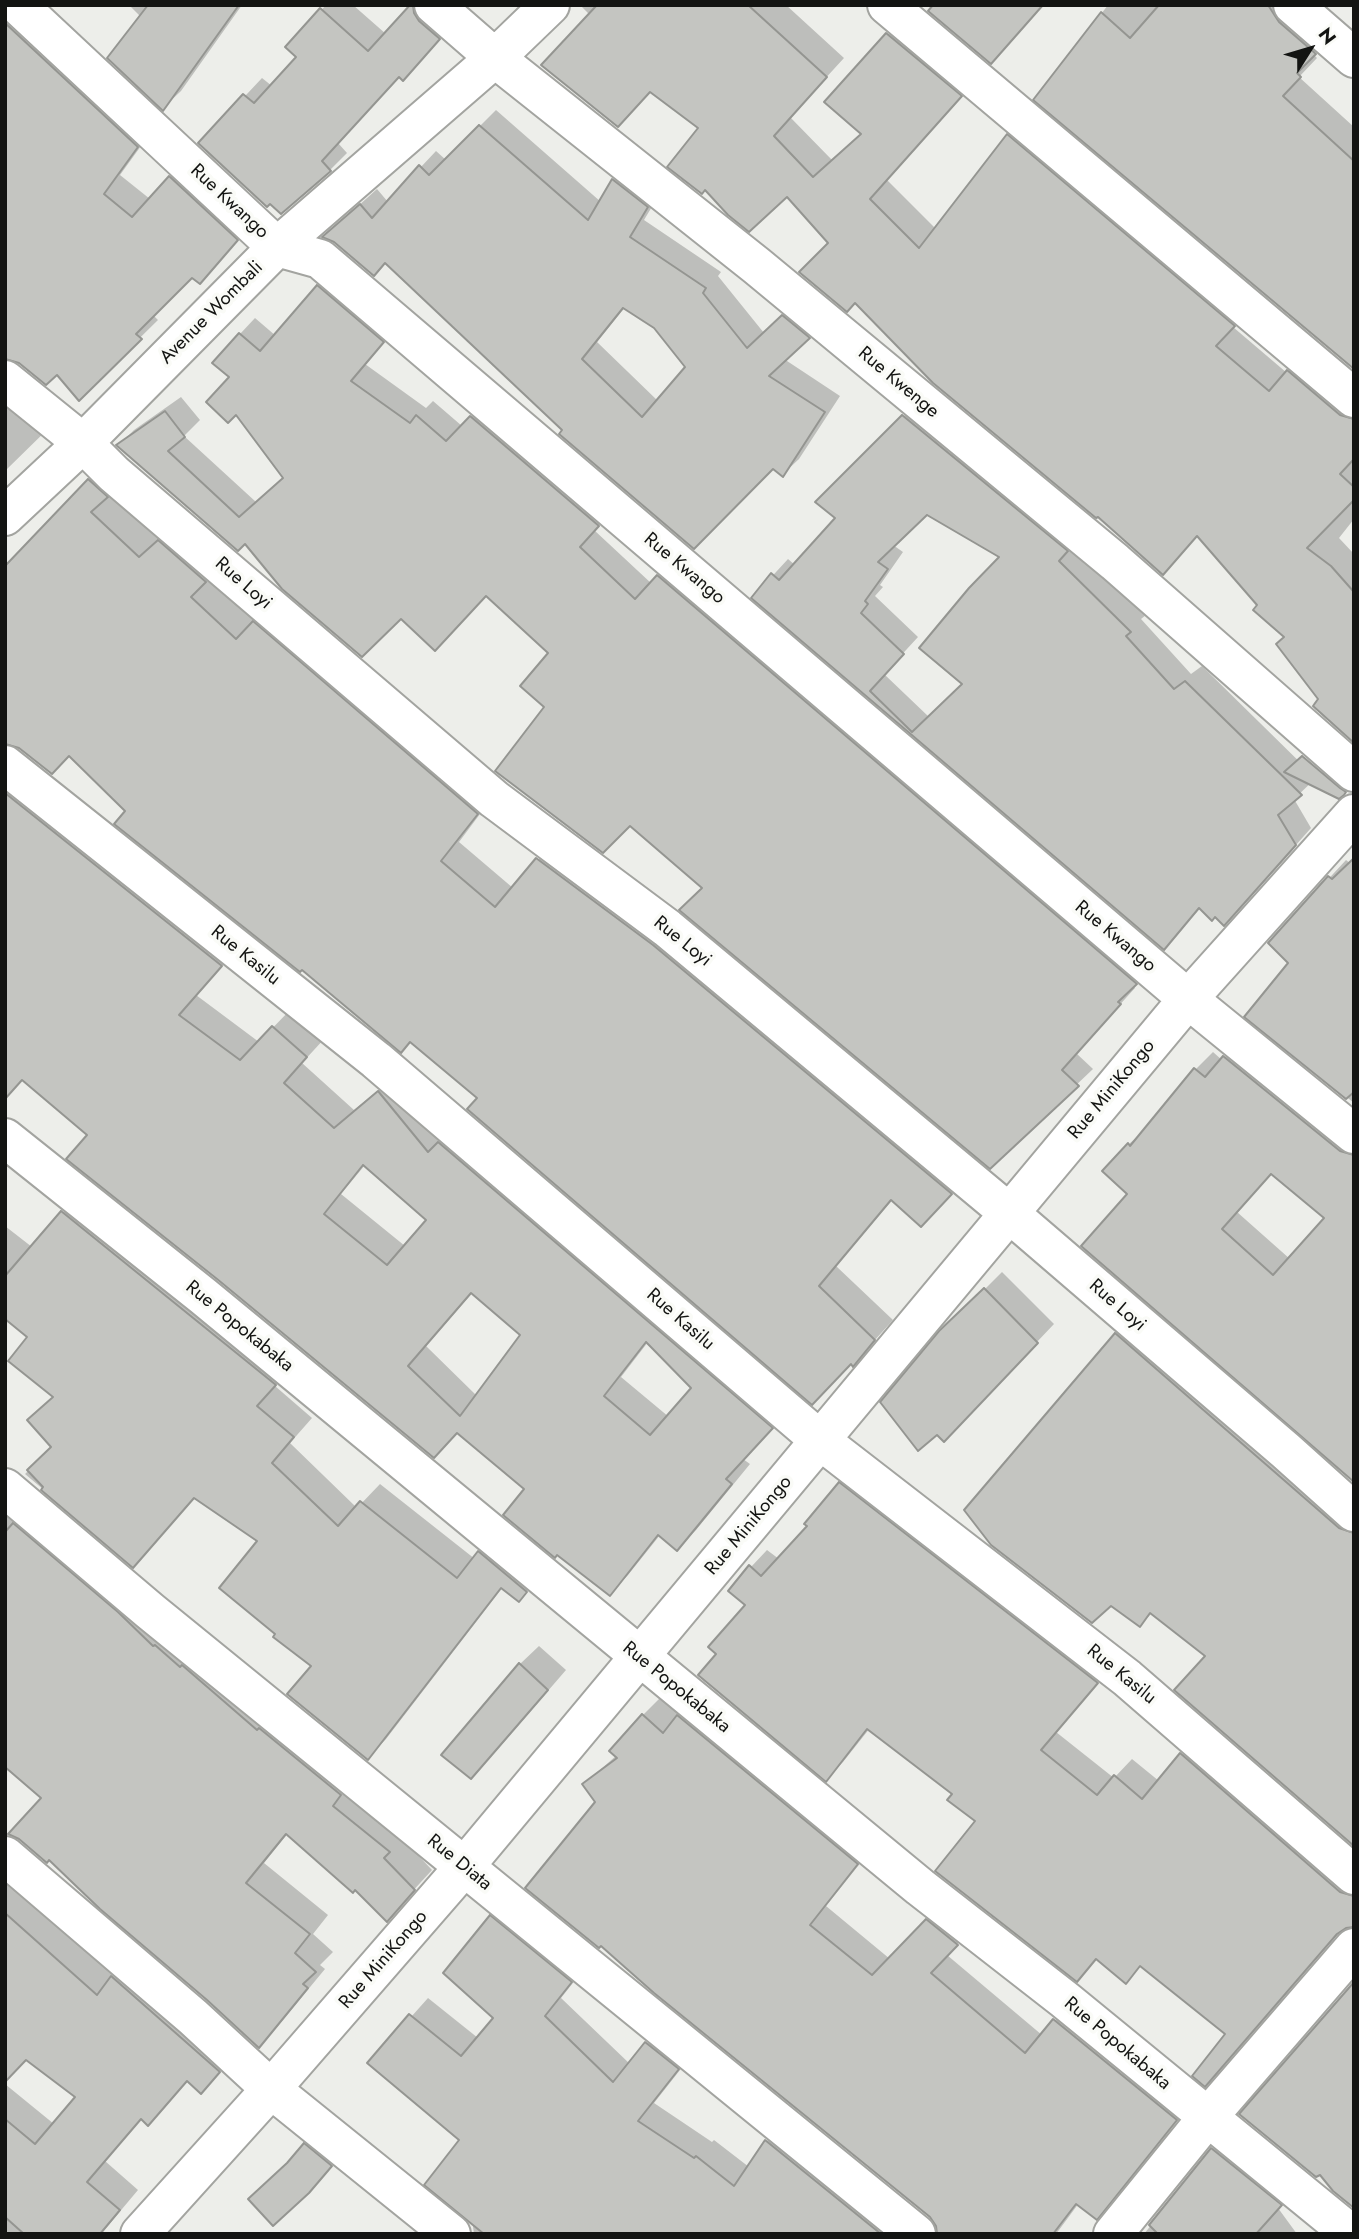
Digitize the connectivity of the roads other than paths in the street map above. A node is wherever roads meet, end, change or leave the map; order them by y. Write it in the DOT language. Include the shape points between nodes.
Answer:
graph roads {
  1 [pos="18,5"];
  2 [pos="434,5"];
  3 [pos="550,5"];
  4 [pos="887,5"];
  5 [pos="1293,5"];
  6 [pos="495,58"];
  7 [pos="1354,58"];
  8 [pos="277,247"];
  9 [pos="5,380"];
  10 [pos="1354,398"];
  11 [pos="83,443"];
  12 [pos="5,516"];
  13 [pos="5,765"];
  14 [pos="1354,772"];
  15 [pos="1354,814"];
  16 [pos="1188,999"];
  17 [pos="1354,1134"];
  18 [pos="5,1138"];
  19 [pos="1009,1213"];
  20 [pos="821,1441"];
  21 [pos="5,1488"];
  22 [pos="1354,1512"];
  23 [pos="638,1657"];
  24 [pos="5,1856"];
  25 [pos="464,1867"];
  26 [pos="1354,1875"];
  27 [pos="1354,1948"];
  28 [pos="271,2089"];
  29 [pos="1207,2118"];
  30 [pos="140,2234"];
  31 [pos="451,2234"];
  32 [pos="916,2234"];
  33 [pos="1113,2234"];
  34 [pos="1351,2234"];
  1 -- 8 [label="street, Rue Kwango"];
  2 -- 6 [label="street, Rue Kwenge"];
  3 -- 6 [label="street, Avenue Wombali"];
  4 -- 10 [label="street"];
  5 -- 7 [label="street"];
  6 -- 8 [label="street, Avenue Wombali"];
  6 -- 14 [label="street, Rue Kwenge" via="757,266 1104,554"];
  8 -- 11 [label="street, Avenue Wombali"];
  8 -- 16 [label="street, Rue Kwango" via="320,259"];
  9 -- 11 [label="street, Rue Loyi"];
  11 -- 12 [label="street, Avenue Wombali"];
  11 -- 19 [label="street, Rue Loyi" via="495,799 667,928"];
  13 -- 20 [label="street, Rue Kasilu" via="376,1060"];
  15 -- 16 [label="street, Rue MiniKongo"];
  16 -- 17 [label="street, Rue Kwango"];
  16 -- 19 [label="street, Rue MiniKongo"];
  18 -- 23 [label="street, Rue Popokabaka"];
  19 -- 20 [label="street, Rue MiniKongo"];
  19 -- 22 [label="street, Rue Loyi"];
  20 -- 23 [label="street, Rue MiniKongo"];
  20 -- 26 [label="street, Rue Kasilu" via="1127,1678"];
  21 -- 25 [label="street, Rue Diata"];
  23 -- 25 [label="street, Rue MiniKongo"];
  23 -- 29 [label="street, Rue Popokabaka"];
  24 -- 28 [label="street"];
  25 -- 28 [label="street, Rue MiniKongo"];
  25 -- 32 [label="street, Rue Diata"];
  27 -- 29 [label="street"];
  28 -- 30 [label="street, Rue MiniKongo"];
  28 -- 31 [label="street"];
  29 -- 33 [label="street"];
  29 -- 34 [label="street, Rue Popokabaka"];
}
